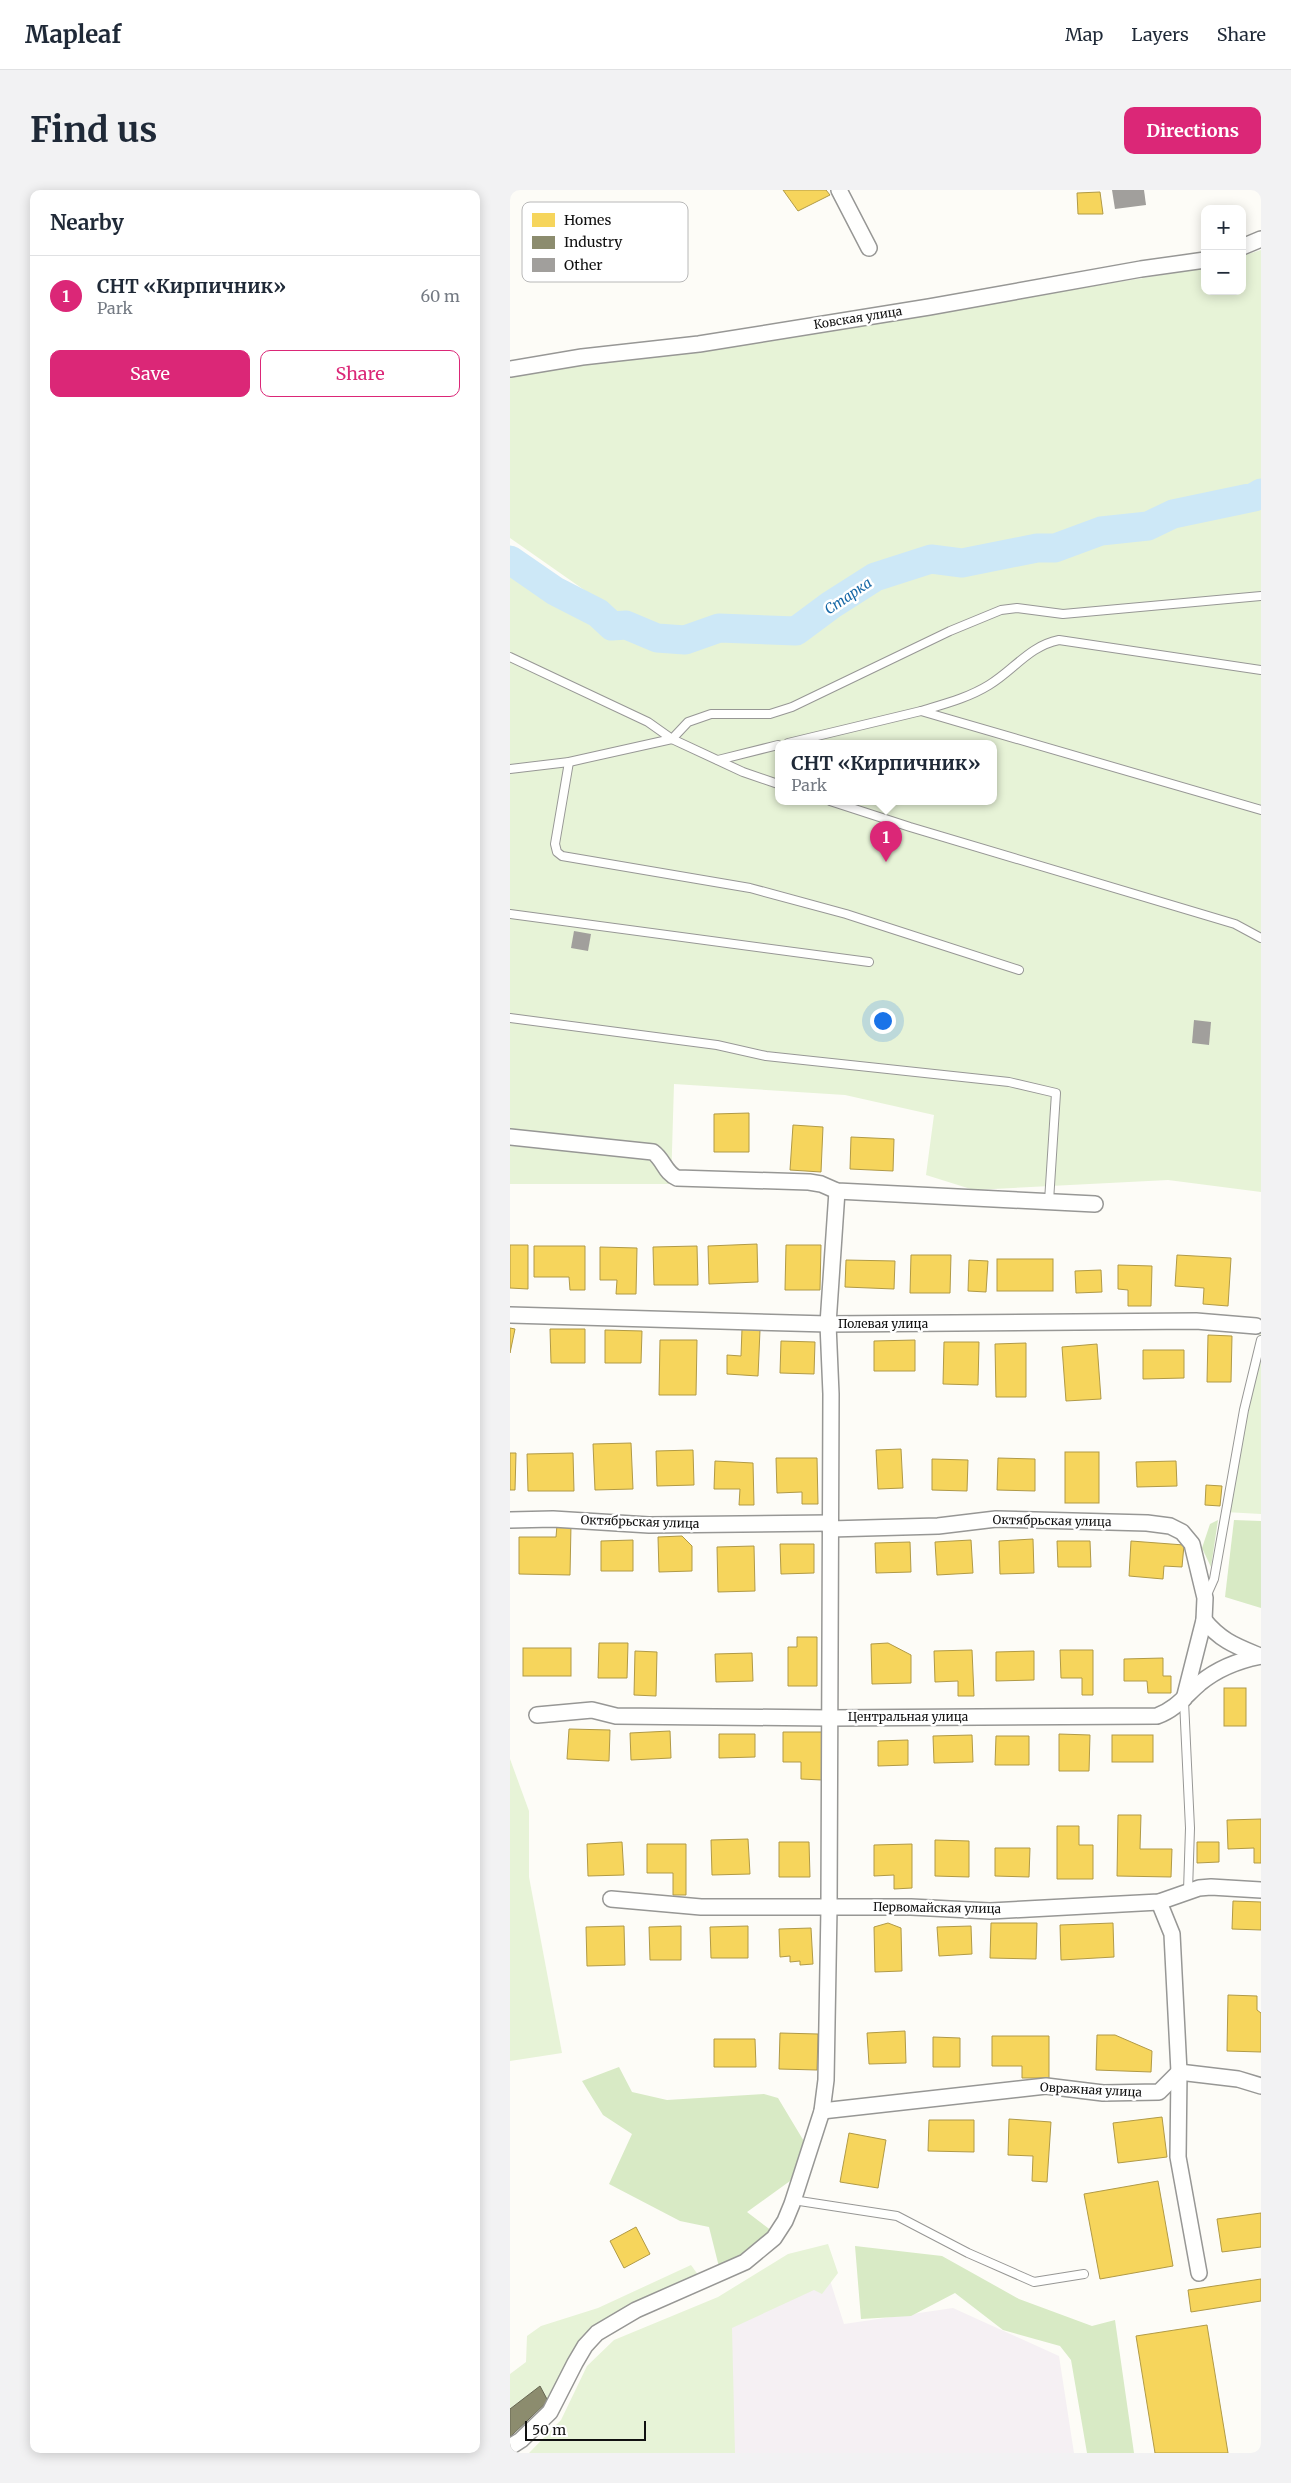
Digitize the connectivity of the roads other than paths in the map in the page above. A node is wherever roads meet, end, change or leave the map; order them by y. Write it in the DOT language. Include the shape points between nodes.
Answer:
graph roads {
  1 [pos="839,190"];
  2 [pos="1261,240"];
  3 [pos="1246,246"];
  4 [pos="869,248"];
  5 [pos="1201,261"];
  6 [pos="510,369"];
  7 [pos="1261,596"];
  8 [pos="510,657"];
  9 [pos="1261,670"];
  10 [pos="921,711"];
  11 [pos="672,739"];
  12 [pos="800,740"];
  13 [pos="775,746"];
  14 [pos="718,760"];
  15 [pos="569,762"];
  16 [pos="510,768"];
  17 [pos="775,783"];
  18 [pos="842,805"];
  19 [pos="1261,810"];
  20 [pos="510,914"];
  21 [pos="1261,938"];
  22 [pos="869,962"];
  23 [pos="1019,970"];
  24 [pos="510,1018"];
  25 [pos="510,1138"];
  26 [pos="837,1191"];
  27 [pos="1049,1201"];
  28 [pos="1095,1204"];
  29 [pos="510,1315"];
  30 [pos="828,1324"];
  31 [pos="1259,1331"];
  32 [pos="510,1520"];
  33 [pos="830,1526"];
  34 [pos="1205,1598"];
  35 [pos="1204,1620"];
  36 [pos="1260,1656"];
  37 [pos="1184,1701"];
  38 [pos="536,1715"];
  39 [pos="830,1718"];
  40 [pos="1261,1890"];
  41 [pos="1188,1891"];
  42 [pos="611,1898"];
  43 [pos="1160,1902"];
  44 [pos="829,1908"];
  45 [pos="1179,2072"];
  46 [pos="1261,2086"];
  47 [pos="822,2111"];
  48 [pos="793,2200"];
  49 [pos="1198,2273"];
  50 [pos="1084,2274"];
  51 [pos="510,2448"];
  1 -- 4 [label="street"];
  2 -- 3 [label="street"];
  5 -- 6 [label="street, Ковская улица" via="699,344"];
  7 -- 11 [label="lane" via="1063,614 1017,608 1001,610 792,707 770,714 711,714 688,722"];
  8 -- 11 [label="lane" via="648,722"];
  9 -- 10 [label="lane" via="1059,640 1035,648 990,685 967,697"];
  10 -- 12 [label="lane"];
  10 -- 19 [label="lane"];
  11 -- 14 [label="lane"];
  11 -- 15 [label="lane"];
  13 -- 14 [label="lane"];
  14 -- 17 [label="lane"];
  15 -- 16 [label="lane"];
  15 -- 23 [label="lane" via="555,844 562,856 750,888 846,914"];
  18 -- 21 [label="lane" via="1235,924"];
  20 -- 22 [label="lane"];
  24 -- 27 [label="lane" via="716,1045 766,1056 1008,1082 1056,1093"];
  25 -- 26 [label="street" via="653,1152 670,1175 677,1178 809,1182"];
  26 -- 27 [label="street"];
  26 -- 30 [label="street"];
  27 -- 28 [label="street"];
  29 -- 30 [label="street, Полевая улица"];
  30 -- 31 [label="street, Полевая улица" via="1196,1321"];
  30 -- 33 [label="street"];
  31 -- 34 [label="lane" via="1214,1579"];
  32 -- 33 [label="street, Октябрьская улица"];
  33 -- 34 [label="street, Октябрьская улица" via="938,1526 996,1519 1170,1526 1182,1532 1192,1544"];
  33 -- 39 [label="street"];
  34 -- 35 [label="street"];
  35 -- 36 [label="street" via="1226,1642"];
  35 -- 37 [label="street"];
  36 -- 37 [label="street, Центральная улица" via="1229,1665 1211,1675"];
  37 -- 39 [label="street, Центральная улица" via="1157,1716"];
  37 -- 41 [label="lane" via="1190,1828"];
  38 -- 39 [label="street, Центральная улица" via="592,1710 616,1716"];
  39 -- 44 [label="street"];
  40 -- 41 [label="street, Первомайская улица" via="1211,1886"];
  41 -- 43 [label="street, Первомайская улица"];
  42 -- 44 [label="street, Первомайская улица" via="701,1907"];
  43 -- 44 [label="street, Первомайская улица" via="990,1910"];
  43 -- 45 [label="street" via="1172,1934"];
  44 -- 47 [label="street" via="826,2080"];
  45 -- 46 [label="street" via="1238,2079"];
  45 -- 47 [label="street, Овражная улица" via="1159,2092 1103,2093 1046,2086"];
  45 -- 49 [label="street" via="1178,2157"];
  47 -- 48 [label="street"];
  48 -- 50 [label="lane" via="897,2216 968,2253 1034,2282"];
  48 -- 51 [label="street" via="774,2238 745,2262 636,2310 597,2332 575,2363 550,2412"];
}
